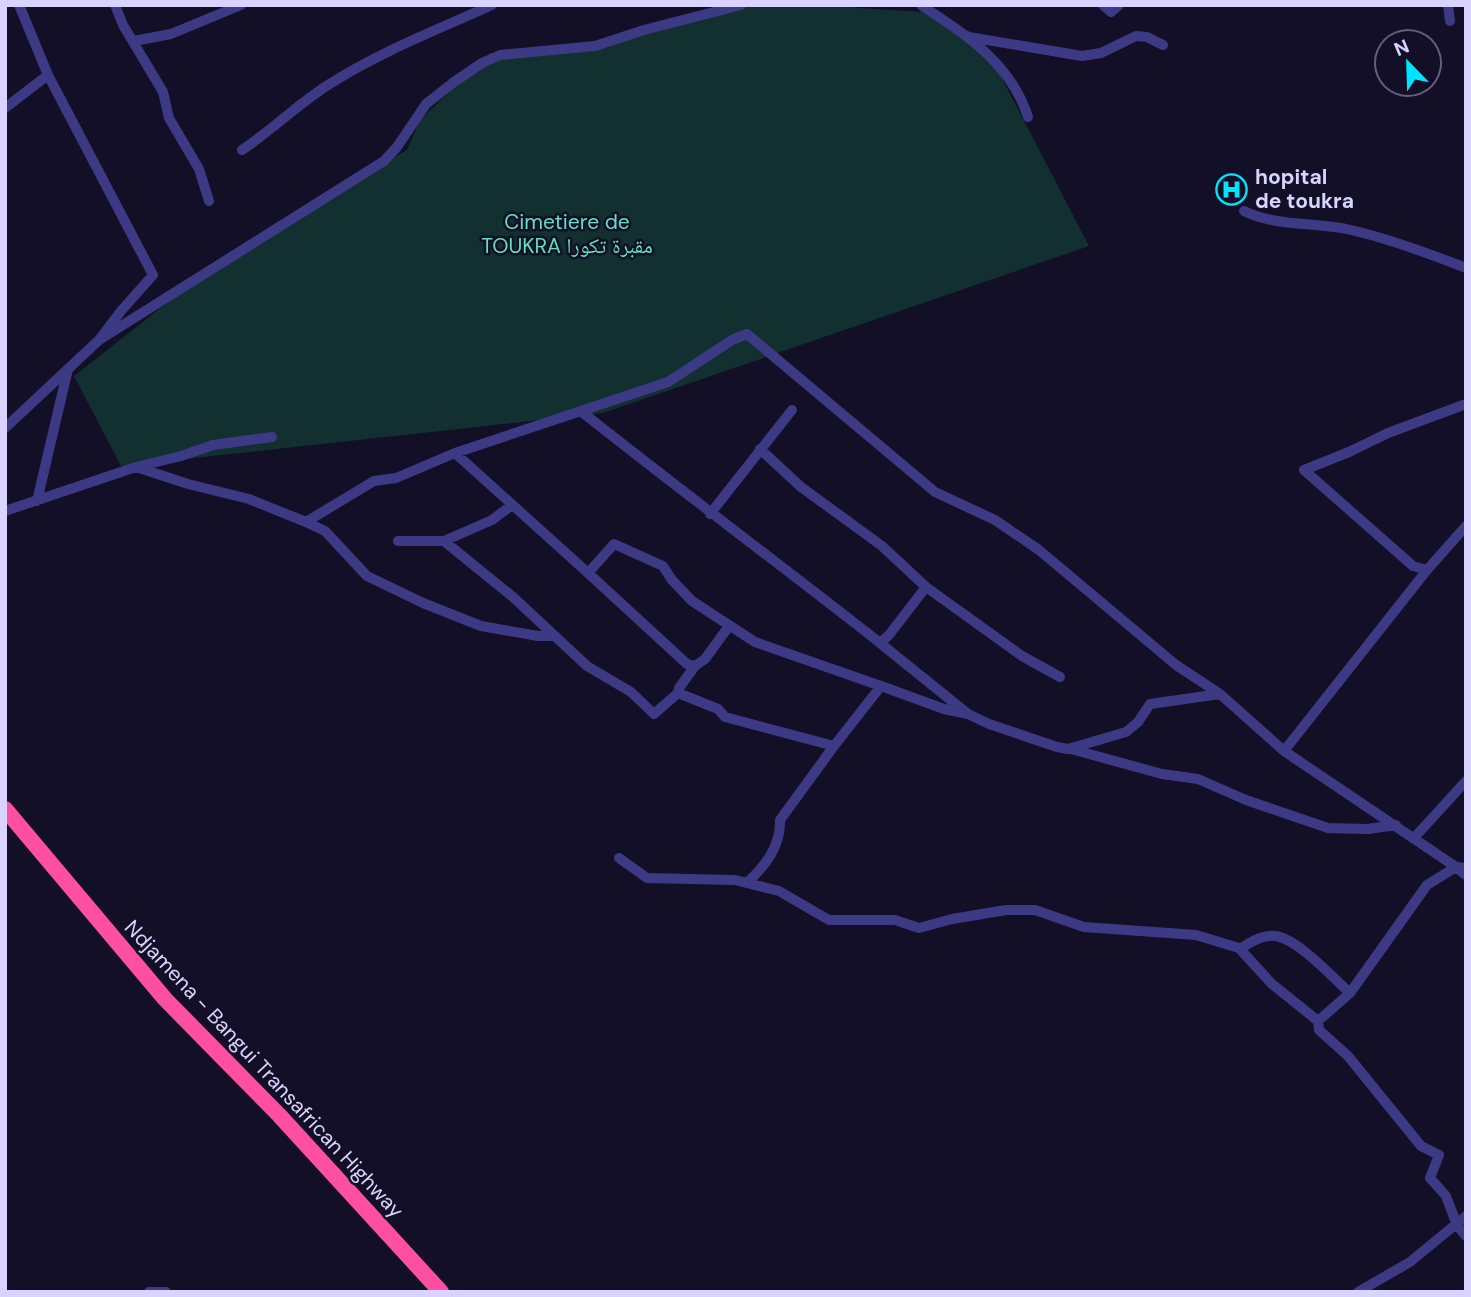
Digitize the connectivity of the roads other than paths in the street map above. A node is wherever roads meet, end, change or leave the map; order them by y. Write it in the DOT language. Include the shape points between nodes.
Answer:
graph roads {
  1 [pos="33,5"];
  2 [pos="116,5"];
  3 [pos="241,5"];
  4 [pos="492,5"];
  5 [pos="741,5"];
  6 [pos="921,5"];
  7 [pos="1103,5"];
  8 [pos="1119,5"];
  9 [pos="1448,5"];
  10 [pos="21,9"];
  11 [pos="219,10"];
  12 [pos="1450,21"];
  13 [pos="969,37"];
  14 [pos="134,41"];
  15 [pos="1163,45"];
  16 [pos="48,75"];
  17 [pos="5,108"];
  18 [pos="1028,117"];
  19 [pos="242,149"];
  20 [pos="209,201"];
  21 [pos="1244,211"];
  22 [pos="1466,268"];
  23 [pos="99,340"];
  24 [pos="68,369"];
  25 [pos="1466,404"];
  26 [pos="792,410"];
  27 [pos="582,412"];
  28 [pos="5,428"];
  29 [pos="272,437"];
  30 [pos="760,449"];
  31 [pos="455,453"];
  32 [pos="136,467"];
  33 [pos="37,501"];
  34 [pos="512,505"];
  35 [pos="5,511"];
  36 [pos="710,514"];
  37 [pos="306,522"];
  38 [pos="1466,526"];
  39 [pos="398,541"];
  40 [pos="444,541"];
  41 [pos="1427,570"];
  42 [pos="588,573"];
  43 [pos="926,586"];
  44 [pos="729,626"];
  45 [pos="555,636"];
  46 [pos="880,643"];
  47 [pos="695,666"];
  48 [pos="1060,677"];
  49 [pos="881,686"];
  50 [pos="678,693"];
  51 [pos="1220,694"];
  52 [pos="968,714"];
  53 [pos="834,746"];
  54 [pos="1068,749"];
  55 [pos="1284,751"];
  56 [pos="1466,780"];
  57 [pos="5,809"];
  58 [pos="1396,825"];
  59 [pos="1414,838"];
  60 [pos="619,858"];
  61 [pos="1461,867"];
  62 [pos="1466,875"];
  63 [pos="747,884"];
  64 [pos="1240,948"];
  65 [pos="1350,993"];
  66 [pos="1318,1021"];
  67 [pos="1466,1216"];
  68 [pos="1457,1225"];
  69 [pos="1466,1236"];
  70 [pos="149,1292"];
  71 [pos="166,1292"];
  72 [pos="441,1292"];
  73 [pos="1358,1292"];
  1 -- 10 [label="street"];
  2 -- 14 [label="street"];
  3 -- 11 [label="street"];
  4 -- 19 [label="street" via="337,79"];
  5 -- 23 [label="street" via="595,46 520,51 482,63 426,104 384,161"];
  6 -- 13 [label="street"];
  7 -- 8 [label="street" via="1111,12"];
  9 -- 12 [label="street"];
  10 -- 16 [label="street"];
  11 -- 14 [label="street" via="171,34"];
  13 -- 15 [label="street" via="1082,56 1101,53 1136,36"];
  13 -- 18 [label="street" via="1006,72"];
  14 -- 20 [label="street" via="163,92 169,118 199,169"];
  16 -- 17 [label="street"];
  16 -- 23 [label="street" via="153,275"];
  21 -- 22 [label="street" via="1350,229"];
  23 -- 24 [label="street"];
  24 -- 28 [label="street"];
  24 -- 33 [label="street"];
  25 -- 41 [label="street" via="1304,470 1413,566"];
  26 -- 30 [label="street"];
  27 -- 31 [label="street"];
  27 -- 36 [label="street"];
  27 -- 51 [label="street" via="668,382 747,334 935,492 995,520 1039,550 1176,665"];
  29 -- 32 [label="street" via="213,444"];
  30 -- 36 [label="street"];
  30 -- 43 [label="street"];
  31 -- 34 [label="street"];
  31 -- 37 [label="street" via="396,478 374,481"];
  32 -- 33 [label="street"];
  32 -- 37 [label="street" via="248,499"];
  33 -- 35 [label="street"];
  34 -- 40 [label="street" via="492,520"];
  34 -- 42 [label="street"];
  36 -- 46 [label="street"];
  37 -- 45 [label="street" via="325,531 368,576 423,603 481,626"];
  38 -- 41 [label="street"];
  39 -- 40 [label="street"];
  40 -- 45 [label="street"];
  41 -- 55 [label="street"];
  42 -- 44 [label="street" via="614,544 663,566 692,601"];
  42 -- 47 [label="street" via="687,664"];
  43 -- 46 [label="street"];
  43 -- 48 [label="street" via="1022,656"];
  44 -- 47 [label="street"];
  44 -- 49 [label="street" via="755,642"];
  45 -- 50 [label="street" via="587,666 631,692 654,715"];
  46 -- 52 [label="street"];
  47 -- 50 [label="street"];
  49 -- 52 [label="street"];
  49 -- 53 [label="street"];
  50 -- 53 [label="street" via="718,709 725,717"];
  51 -- 54 [label="street" via="1150,704 1126,732"];
  51 -- 55 [label="street"];
  52 -- 54 [label="street"];
  53 -- 63 [label="street" via="780,820 781,834 772,852"];
  54 -- 58 [label="street" via="1198,779 1328,828"];
  55 -- 58 [label="street"];
  56 -- 59 [label="street"];
  57 -- 72 [label="highway, Ndjamena - Bangui Transafrican Highway" via="165,999"];
  58 -- 59 [label="street"];
  59 -- 61 [label="street"];
  60 -- 63 [label="street" via="647,878"];
  61 -- 62 [label="street"];
  61 -- 65 [label="street" via="1427,885"];
  63 -- 66 [label="street" via="779,891 829,920 895,920 919,928 1006,910 1035,910 1084,927 1196,935 1239,948 1272,984"];
  64 -- 65 [label="street" via="1276,936 1297,947"];
  65 -- 66 [label="street"];
  66 -- 68 [label="street" via="1319,1030 1348,1056 1421,1146 1439,1155 1430,1178 1446,1196"];
  67 -- 68 [label="street"];
  68 -- 69 [label="street"];
  68 -- 73 [label="street" via="1410,1262"];
  70 -- 71 [label="street"];
}
